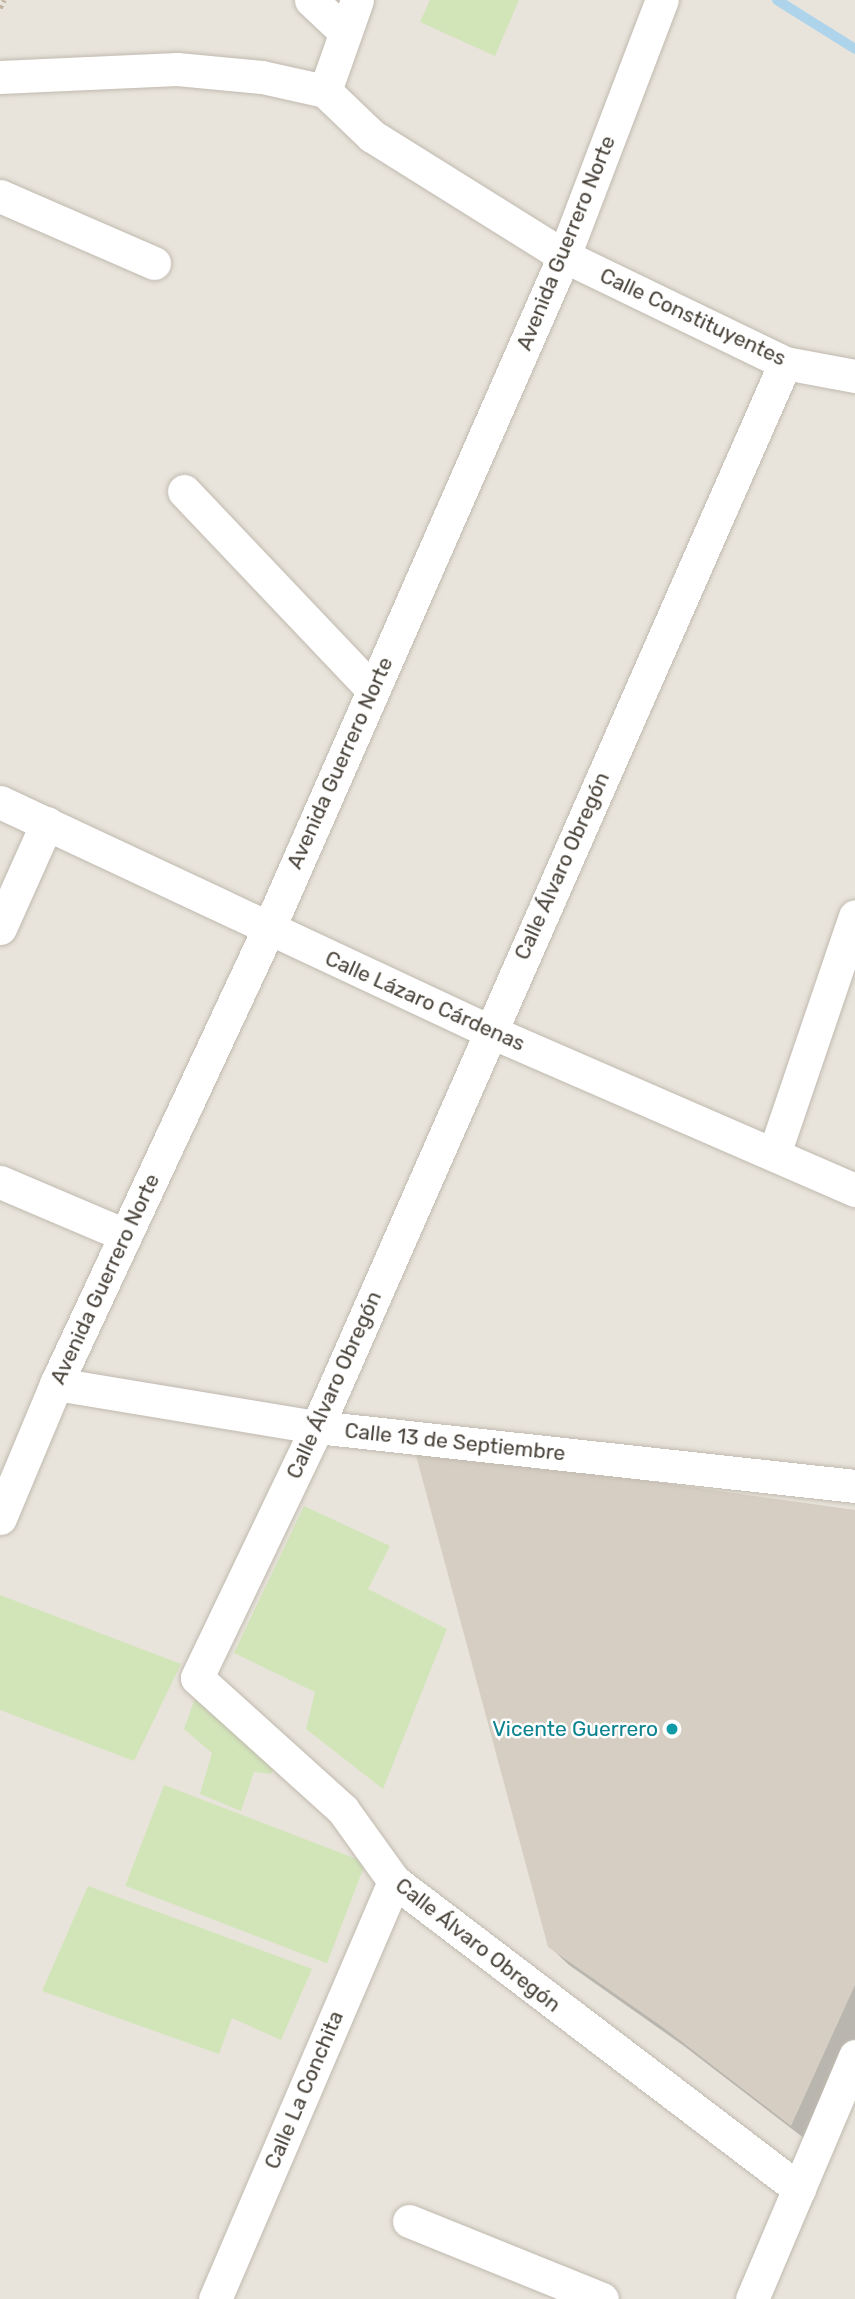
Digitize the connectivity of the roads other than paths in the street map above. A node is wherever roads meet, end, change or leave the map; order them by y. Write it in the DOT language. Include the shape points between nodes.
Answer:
graph roads {
  1 [pos="312,0"];
  2 [pos="357,0"];
  3 [pos="662,0"];
  4 [pos="344,31"];
  5 [pos="0,78"];
  6 [pos="325,91"];
  7 [pos="0,195"];
  8 [pos="564,256"];
  9 [pos="154,263"];
  10 [pos="785,363"];
  11 [pos="855,376"];
  12 [pos="184,491"];
  13 [pos="372,689"];
  14 [pos="0,802"];
  15 [pos="47,822"];
  16 [pos="855,916"];
  17 [pos="0,928"];
  18 [pos="268,929"];
  19 [pos="489,1031"];
  20 [pos="774,1154"];
  21 [pos="0,1182"];
  22 [pos="855,1190"];
  23 [pos="125,1235"];
  24 [pos="56,1384"];
  25 [pos="317,1427"];
  26 [pos="855,1486"];
  27 [pos="0,1518"];
  28 [pos="394,1881"];
  29 [pos="853,2064"];
  30 [pos="799,2189"];
  31 [pos="409,2221"];
  32 [pos="215,2299"];
  33 [pos="602,2299"];
  34 [pos="752,2299"];
  1 -- 4 [label="street"];
  2 -- 4 [label="street"];
  3 -- 8 [label="street, Avenida Guerrero Norte"];
  4 -- 6 [label="street"];
  5 -- 6 [label="street" via="177,69 262,77"];
  6 -- 8 [label="street, Calle Constituyentes" via="372,136"];
  7 -- 9 [label="street"];
  8 -- 10 [label="street, Calle Constituyentes"];
  8 -- 13 [label="street, Avenida Guerrero Norte"];
  10 -- 11 [label="street, Calle Constituyentes"];
  10 -- 19 [label="street, Calle Álvaro Obregón"];
  12 -- 13 [label="street"];
  13 -- 18 [label="street, Avenida Guerrero Norte"];
  14 -- 15 [label="street, Calle Lázaro Cárdenas"];
  15 -- 17 [label="street"];
  15 -- 18 [label="street, Calle Lázaro Cárdenas"];
  16 -- 20 [label="street"];
  18 -- 19 [label="street, Calle Lázaro Cárdenas"];
  18 -- 23 [label="street, Avenida Guerrero Norte"];
  19 -- 20 [label="street, Calle Lázaro Cárdenas"];
  19 -- 25 [label="street, Calle Álvaro Obregón"];
  20 -- 22 [label="street, Calle Lázaro Cárdenas"];
  21 -- 23 [label="street"];
  23 -- 24 [label="street, Avenida Guerrero Norte"];
  24 -- 25 [label="street, Calle 13 de Septiembre"];
  24 -- 27 [label="street, Avenida Guerrero Norte"];
  25 -- 26 [label="street, Calle 13 de Septiembre"];
  25 -- 28 [label="street, Calle Álvaro Obregón" via="197,1678 343,1810"];
  28 -- 30 [label="street, Calle Álvaro Obregón"];
  28 -- 32 [label="street, Calle La Conchita"];
  29 -- 30 [label="street"];
  30 -- 34 [label="street"];
  31 -- 33 [label="street"];
}
